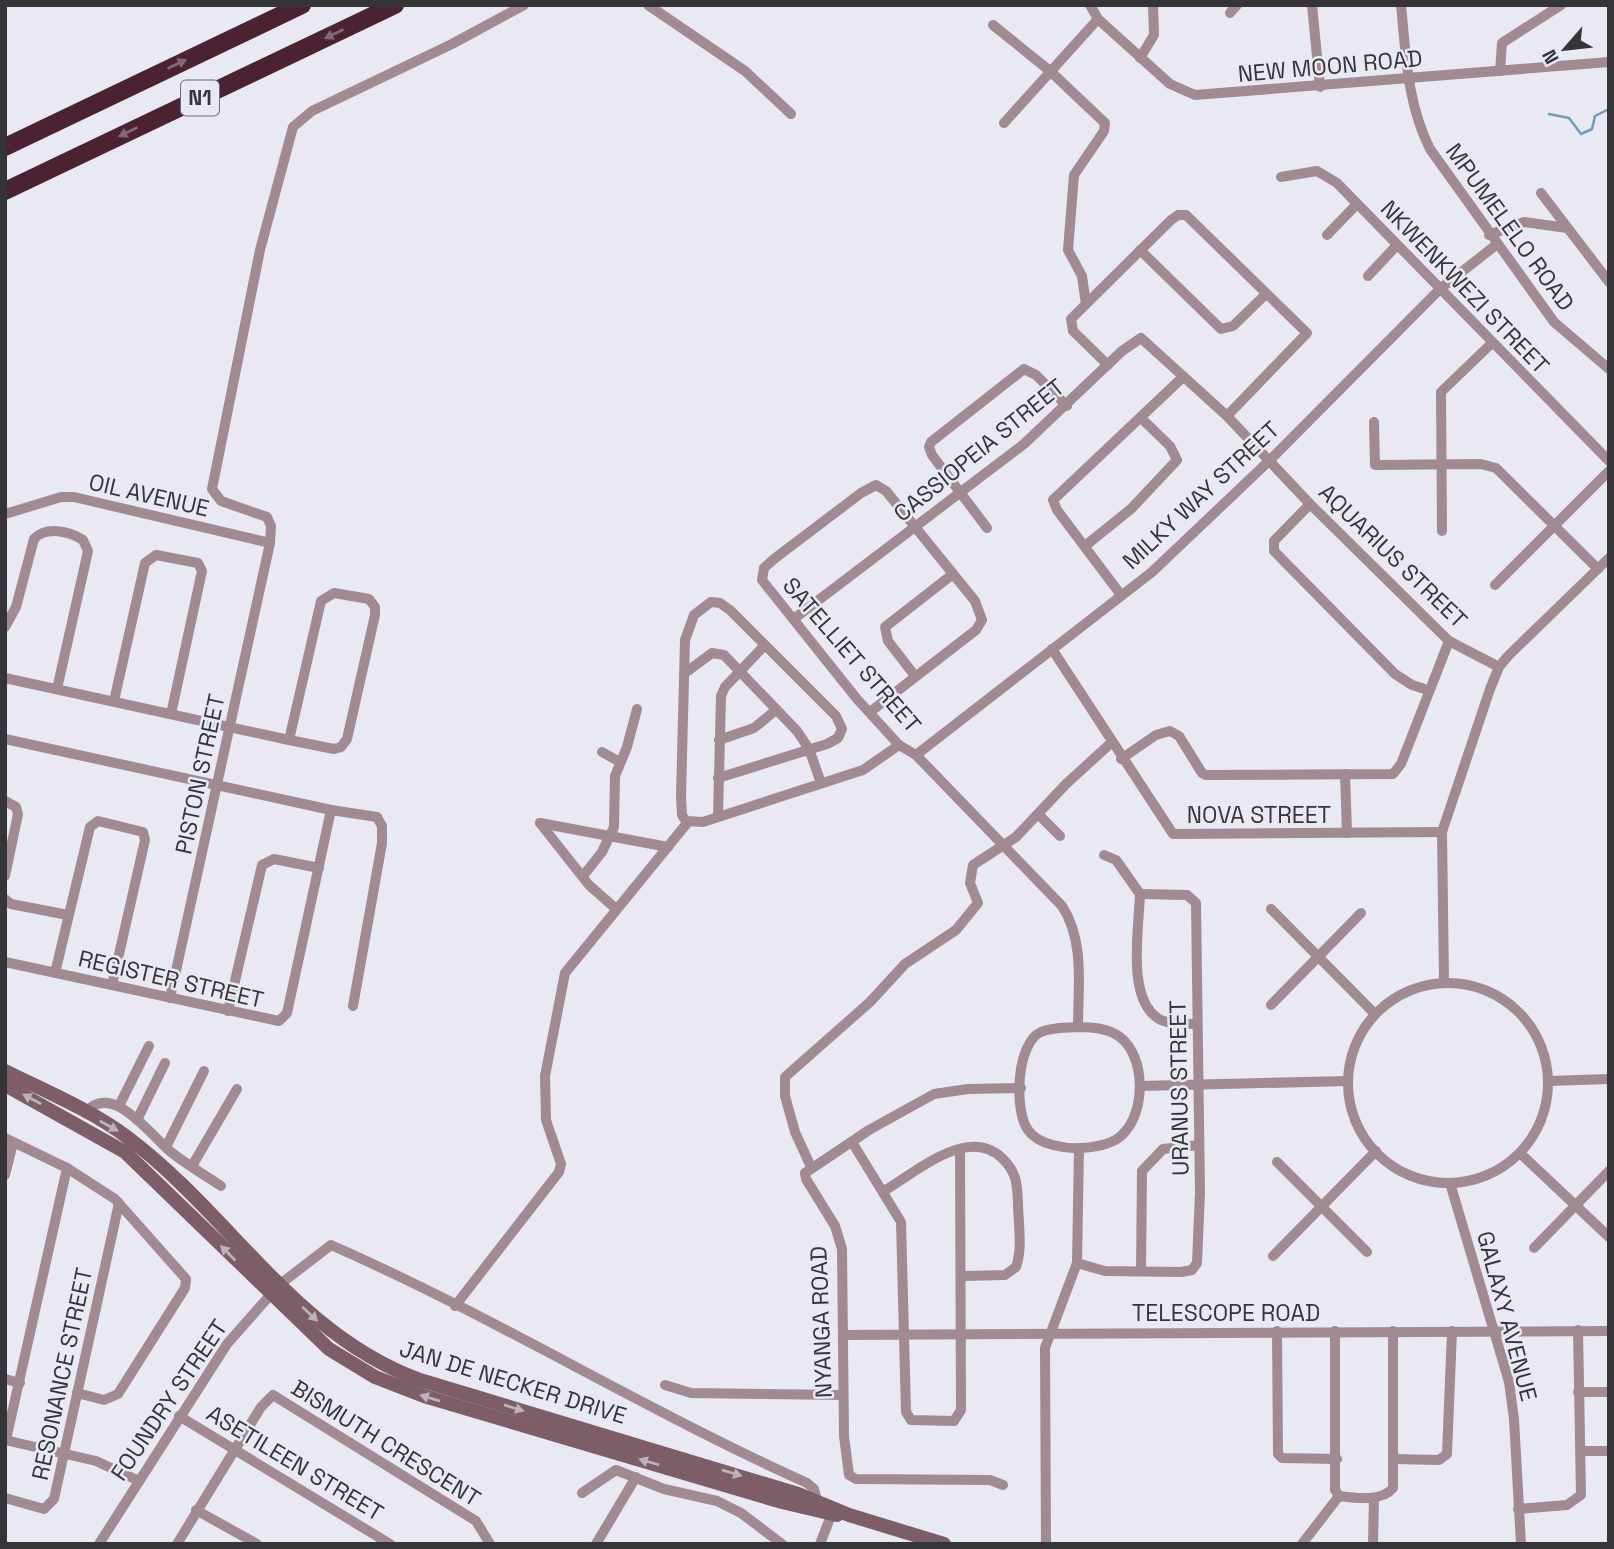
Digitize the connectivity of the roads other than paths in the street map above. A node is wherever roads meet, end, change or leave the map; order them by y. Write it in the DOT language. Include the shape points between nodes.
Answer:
graph roads {
  1 [pos="302,5"];
  2 [pos="395,5"];
  3 [pos="524,5"];
  4 [pos="648,5"];
  5 [pos="1090,5"];
  6 [pos="1153,5"];
  7 [pos="1312,5"];
  8 [pos="1401,5"];
  9 [pos="1561,5"];
  10 [pos="1098,19"];
  11 [pos="993,25"];
  12 [pos="1140,58"];
  13 [pos="1609,62"];
  14 [pos="1050,71"];
  15 [pos="1500,71"];
  16 [pos="1407,79"];
  17 [pos="1320,87"];
  18 [pos="792,114"];
  19 [pos="1004,122"];
  20 [pos="5,147"];
  21 [pos="1281,177"];
  22 [pos="5,191"];
  23 [pos="1541,193"];
  24 [pos="1357,204"];
  25 [pos="1567,228"];
  26 [pos="1327,234"];
  27 [pos="1489,234"];
  28 [pos="1397,245"];
  29 [pos="1496,245"];
  30 [pos="1140,250"];
  31 [pos="1368,276"];
  32 [pos="1609,282"];
  33 [pos="1440,289"];
  34 [pos="1266,294"];
  35 [pos="1086,304"];
  36 [pos="1492,343"];
  37 [pos="1108,365"];
  38 [pos="1609,369"];
  39 [pos="1183,377"];
  40 [pos="1067,407"];
  41 [pos="1227,416"];
  42 [pos="1141,418"];
  43 [pos="1374,422"];
  44 [pos="1269,461"];
  45 [pos="1609,461"];
  46 [pos="1443,464"];
  47 [pos="1609,471"];
  48 [pos="960,492"];
  49 [pos="1310,504"];
  50 [pos="5,514"];
  51 [pos="1554,524"];
  52 [pos="914,528"];
  53 [pos="987,528"];
  54 [pos="1442,531"];
  55 [pos="270,543"];
  56 [pos="1085,546"];
  57 [pos="1609,558"];
  58 [pos="1598,569"];
  59 [pos="953,574"];
  60 [pos="1495,585"];
  61 [pos="1121,595"];
  62 [pos="795,618"];
  63 [pos="5,627"];
  64 [pos="1449,641"];
  65 [pos="764,646"];
  66 [pos="1052,649"];
  67 [pos="1499,667"];
  68 [pos="741,672"];
  69 [pos="685,673"];
  70 [pos="915,676"];
  71 [pos="5,678"];
  72 [pos="57,689"];
  73 [pos="1427,690"];
  74 [pos="114,702"];
  75 [pos="637,709"];
  76 [pos="776,709"];
  77 [pos="870,712"];
  78 [pos="171,714"];
  79 [pos="229,727"];
  80 [pos="5,740"];
  81 [pos="289,740"];
  82 [pos="719,740"];
  83 [pos="1111,743"];
  84 [pos="899,745"];
  85 [pos="809,749"];
  86 [pos="603,752"];
  87 [pos="916,755"];
  88 [pos="1122,759"];
  89 [pos="620,762"];
  90 [pos="1345,774"];
  91 [pos="718,778"];
  92 [pos="821,783"];
  93 [pos="217,786"];
  94 [pos="5,801"];
  95 [pos="331,810"];
  96 [pos="1038,814"];
  97 [pos="718,817"];
  98 [pos="688,822"];
  99 [pos="1442,832"];
  100 [pos="1347,833"];
  101 [pos="612,835"];
  102 [pos="1060,836"];
  103 [pos="668,846"];
  104 [pos="1001,846"];
  105 [pos="1104,855"];
  106 [pos="319,868"];
  107 [pos="5,876"];
  108 [pos="583,876"];
  109 [pos="1140,894"];
  110 [pos="5,900"];
  111 [pos="615,908"];
  112 [pos="1271,909"];
  113 [pos="1362,914"];
  114 [pos="68,915"];
  115 [pos="1318,957"];
  116 [pos="5,962"];
  117 [pos="55,973"];
  118 [pos="1444,982"];
  119 [pos="112,985"];
  120 [pos="170,998"];
  121 [pos="1271,1005"];
  122 [pos="353,1006"];
  123 [pos="228,1011"];
  124 [pos="1375,1014"];
  125 [pos="1197,1024"];
  126 [pos="1078,1027"];
  127 [pos="149,1046"];
  128 [pos="166,1063"];
  129 [pos="5,1070"];
  130 [pos="205,1071"];
  131 [pos="1609,1079"];
  132 [pos="1348,1081"];
  133 [pos="1548,1081"];
  134 [pos="1199,1084"];
  135 [pos="5,1085"];
  136 [pos="1140,1086"];
  137 [pos="1021,1088"];
  138 [pos="237,1089"];
  139 [pos="119,1106"];
  140 [pos="85,1112"];
  141 [pos="137,1120"];
  142 [pos="9,1141"];
  143 [pos="852,1142"];
  144 [pos="1199,1145"];
  145 [pos="166,1147"];
  146 [pos="1079,1148"];
  147 [pos="960,1149"];
  148 [pos="1376,1151"];
  149 [pos="1520,1153"];
  150 [pos="1277,1162"];
  151 [pos="192,1166"];
  152 [pos="811,1167"];
  153 [pos="67,1168"];
  154 [pos="1609,1171"];
  155 [pos="5,1175"];
  156 [pos="1450,1183"];
  157 [pos="221,1185"];
  158 [pos="884,1191"];
  159 [pos="119,1203"];
  160 [pos="1576,1205"];
  161 [pos="1321,1206"];
  162 [pos="1609,1237"];
  163 [pos="1534,1248"];
  164 [pos="1367,1252"];
  165 [pos="1273,1256"];
  166 [pos="1077,1262"];
  167 [pos="1141,1271"];
  168 [pos="962,1276"];
  169 [pos="275,1290"];
  170 [pos="455,1306"];
  171 [pos="1277,1331"];
  172 [pos="1335,1331"];
  173 [pos="1393,1331"];
  174 [pos="1452,1331"];
  175 [pos="1578,1331"];
  176 [pos="1609,1331"];
  177 [pos="1049,1333"];
  178 [pos="1494,1333"];
  179 [pos="904,1334"];
  180 [pos="962,1334"];
  181 [pos="843,1335"];
  182 [pos="5,1379"];
  183 [pos="19,1382"];
  184 [pos="664,1385"];
  185 [pos="1578,1392"];
  186 [pos="1609,1392"];
  187 [pos="77,1393"];
  188 [pos="843,1395"];
  189 [pos="179,1416"];
  190 [pos="6,1440"];
  191 [pos="235,1448"];
  192 [pos="1582,1451"];
  193 [pos="1609,1451"];
  194 [pos="65,1455"];
  195 [pos="1336,1459"];
  196 [pos="1394,1459"];
  197 [pos="636,1477"];
  198 [pos="137,1480"];
  199 [pos="1003,1485"];
  200 [pos="582,1493"];
  201 [pos="1339,1496"];
  202 [pos="5,1498"];
  203 [pos="1374,1498"];
  204 [pos="817,1500"];
  205 [pos="1518,1509"];
  206 [pos="196,1510"];
  207 [pos="833,1511"];
  208 [pos="99,1544"];
  209 [pos="177,1544"];
  210 [pos="257,1544"];
  211 [pos="390,1544"];
  212 [pos="490,1544"];
  213 [pos="596,1544"];
  214 [pos="782,1544"];
  215 [pos="820,1544"];
  216 [pos="944,1544"];
  217 [pos="1046,1544"];
  218 [pos="1302,1544"];
  219 [pos="1373,1544"];
  220 [pos="1521,1544"];
  20 -- 1 [label="highway, N1, one-way"];
  2 -- 22 [label="highway, N1, one-way"];
  3 -- 55 [label="street" via="312,111 293,127 260,250 213,479 214,494 221,501 267,517"];
  4 -- 18 [label="street" via="745,71"];
  5 -- 10 [label="street, NEW MOON ROAD"];
  6 -- 12 [label="street" via="1154,35"];
  7 -- 17 [label="street"];
  8 -- 16 [label="street, MPUMELELO ROAD"];
  9 -- 15 [label="street" via="1502,43"];
  10 -- 12 [label="street, NEW MOON ROAD"];
  10 -- 14 [label="street"];
  11 -- 14 [label="street"];
  12 -- 17 [label="street, NEW MOON ROAD" via="1176,88 1195,94"];
  13 -- 15 [label="street, NEW MOON ROAD"];
  14 -- 19 [label="street"];
  14 -- 35 [label="street" via="1102,119 1104,131 1075,171 1068,239 1070,257 1082,276"];
  15 -- 16 [label="street, NEW MOON ROAD"];
  16 -- 17 [label="street, NEW MOON ROAD"];
  16 -- 27 [label="street, MPUMELELO ROAD" via="1423,136"];
  21 -- 24 [label="street, NKWENKWEZI STREET" via="1317,171"];
  23 -- 25 [label="street"];
  24 -- 26 [label="street"];
  24 -- 28 [label="street, NKWENKWEZI STREET"];
  25 -- 27 [label="street" via="1524,222"];
  25 -- 32 [label="street"];
  27 -- 29 [label="street, MPUMELELO ROAD"];
  28 -- 31 [label="street"];
  28 -- 33 [label="street, NKWENKWEZI STREET"];
  29 -- 33 [label="street, MILKY WAY STREET"];
  29 -- 38 [label="street, MPUMELELO ROAD" via="1560,329"];
  30 -- 34 [label="street" via="1221,329 1233,326"];
  30 -- 34 [label="street" via="1176,215 1186,215"];
  30 -- 35 [label="street"];
  33 -- 36 [label="street, NKWENKWEZI STREET"];
  33 -- 44 [label="street, MILKY WAY STREET"];
  34 -- 41 [label="street" via="1300,323 1307,335"];
  35 -- 37 [label="street" via="1072,319 1071,328"];
  36 -- 45 [label="street, NKWENKWEZI STREET"];
  36 -- 46 [label="street" via="1441,392"];
  37 -- 39 [label="street, CASSIOPEIA STREET" via="1142,338"];
  37 -- 40 [label="street, CASSIOPEIA STREET"];
  39 -- 41 [label="street, CASSIOPEIA STREET"];
  39 -- 42 [label="street"];
  40 -- 48 [label="street, CASSIOPEIA STREET"];
  40 -- 48 [label="street" via="1024,369 940,432 929,451"];
  41 -- 44 [label="street, CASSIOPEIA STREET"];
  42 -- 56 [label="street" via="1053,500"];
  42 -- 56 [label="street" via="1170,446 1176,462 1132,508"];
  43 -- 46 [label="street" via="1375,464"];
  44 -- 49 [label="street, AQUARIUS STREET"];
  44 -- 61 [label="street, MILKY WAY STREET" via="1152,572"];
  46 -- 51 [label="street" via="1488,465 1500,470"];
  46 -- 54 [label="street"];
  47 -- 51 [label="street"];
  48 -- 52 [label="street, CASSIOPEIA STREET"];
  48 -- 53 [label="street"];
  49 -- 64 [label="street, AQUARIUS STREET"];
  49 -- 73 [label="street" via="1274,541 1274,551 1401,679"];
  50 -- 55 [label="street, OIL AVENUE" via="74,497"];
  51 -- 58 [label="street"];
  51 -- 60 [label="street"];
  52 -- 59 [label="street"];
  52 -- 62 [label="street, CASSIOPEIA STREET"];
  52 -- 62 [label="street, SATELLIET STREET" via="884,488 874,485 861,493 764,568 764,583"];
  55 -- 79 [label="street, PISTON STREET"];
  56 -- 61 [label="street"];
  57 -- 58 [label="street"];
  58 -- 67 [label="street"];
  59 -- 70 [label="street" via="981,610 981,624"];
  59 -- 70 [label="street" via="885,628 888,641"];
  61 -- 66 [label="street, MILKY WAY STREET"];
  62 -- 77 [label="street, SATELLIET STREET"];
  63 -- 72 [label="street" via="16,607 34,539 53,530 83,540 88,551"];
  64 -- 67 [label="street, AQUARIUS STREET"];
  64 -- 73 [label="street"];
  65 -- 68 [label="street"];
  65 -- 69 [label="street" via="723,604 711,601 690,621"];
  65 -- 85 [label="street" via="841,725 838,738"];
  66 -- 83 [label="street, NOVA STREET"];
  66 -- 87 [label="street, MILKY WAY STREET"];
  67 -- 99 [label="street"];
  68 -- 69 [label="street" via="716,652"];
  68 -- 76 [label="street"];
  68 -- 82 [label="street" via="721,696"];
  69 -- 98 [label="street" via="681,796 682,815"];
  70 -- 77 [label="street"];
  71 -- 72 [label="street"];
  72 -- 74 [label="street"];
  73 -- 90 [label="street" via="1397,771"];
  74 -- 78 [label="street"];
  74 -- 78 [label="street" via="145,562 161,555 189,560 200,564 202,571"];
  75 -- 89 [label="street"];
  76 -- 82 [label="street" via="754,728"];
  76 -- 85 [label="street"];
  77 -- 84 [label="street, SATELLIET STREET"];
  78 -- 79 [label="street"];
  79 -- 81 [label="street"];
  79 -- 93 [label="street, PISTON STREET"];
  80 -- 93 [label="street"];
  81 -- 81 [label="street" via="334,749 346,742 375,615 369,599 334,593 321,601"];
  82 -- 91 [label="street"];
  83 -- 88 [label="street, NOVA STREET"];
  83 -- 96 [label="street"];
  84 -- 87 [label="street, SATELLIET STREET"];
  84 -- 92 [label="street" via="863,770"];
  85 -- 91 [label="street"];
  85 -- 92 [label="street"];
  86 -- 89 [label="street"];
  87 -- 104 [label="street, SATELLIET STREET"];
  88 -- 90 [label="street" via="1156,735 1170,731 1179,736 1204,775"];
  88 -- 100 [label="street, NOVA STREET" via="1172,834"];
  89 -- 101 [label="street" via="613,785 617,818"];
  90 -- 100 [label="street"];
  91 -- 97 [label="street"];
  92 -- 97 [label="street"];
  93 -- 95 [label="street"];
  93 -- 120 [label="street, PISTON STREET"];
  94 -- 107 [label="street" via="16,807 18,814"];
  95 -- 106 [label="street, REGISTER STREET"];
  95 -- 122 [label="street" via="377,817 382,826 383,843"];
  96 -- 102 [label="street"];
  96 -- 104 [label="street"];
  97 -- 98 [label="street"];
  98 -- 103 [label="street"];
  99 -- 100 [label="street, NOVA STREET"];
  99 -- 118 [label="street"];
  101 -- 103 [label="street"];
  101 -- 108 [label="street"];
  101 -- 108 [label="street" via="540,823"];
  103 -- 111 [label="street"];
  104 -- 126 [label="street, SATELLIET STREET" via="1062,906 1072,922"];
  104 -- 152 [label="street, NYANGA ROAD" via="971,868 970,883 978,903 956,930 905,964 870,1002 785,1077 794,1132"];
  105 -- 109 [label="street" via="1116,860"];
  106 -- 123 [label="street" via="274,859 262,865"];
  106 -- 123 [label="street, REGISTER STREET" via="284,1018 273,1022"];
  108 -- 111 [label="street"];
  109 -- 125 [label="street" via="1141,997 1162,1020"];
  109 -- 125 [label="street, URANUS STREET" via="1187,895 1196,902"];
  110 -- 114 [label="street"];
  111 -- 170 [label="street" via="565,973 561,985 545,1076 546,1121 561,1164 559,1171"];
  112 -- 115 [label="street"];
  113 -- 115 [label="street"];
  114 -- 117 [label="street"];
  114 -- 119 [label="street" via="92,825 101,821 143,832 144,845"];
  115 -- 121 [label="street"];
  115 -- 124 [label="street"];
  116 -- 117 [label="street, REGISTER STREET"];
  117 -- 119 [label="street, REGISTER STREET"];
  118 -- 124 [label="street" via="1407,991"];
  118 -- 133 [label="street" via="1492,993 1521,1014 1541,1045"];
  119 -- 120 [label="street, REGISTER STREET"];
  120 -- 123 [label="street, REGISTER STREET"];
  124 -- 132 [label="street" via="1355,1045"];
  125 -- 134 [label="street, URANUS STREET"];
  126 -- 136 [label="street" via="1122,1038 1131,1052"];
  126 -- 137 [label="street" via="1042,1031 1034,1037 1023,1054"];
  127 -- 139 [label="street"];
  128 -- 141 [label="street"];
  129 -- 140 [label="main road, JAN DE NECKER DRIVE"];
  130 -- 145 [label="street"];
  131 -- 133 [label="street"];
  132 -- 134 [label="street"];
  132 -- 148 [label="street" via="1358,1126"];
  133 -- 149 [label="street" via="1541,1120"];
  134 -- 136 [label="street"];
  134 -- 144 [label="street, URANUS STREET"];
  169 -- 135 [label="main road, JAN DE NECKER DRIVE, one-way" via="125,1152"];
  136 -- 146 [label="street" via="1134,1118 1122,1135 1108,1143"];
  137 -- 143 [label="street" via="934,1094"];
  137 -- 146 [label="street" via="1023,1121 1031,1135"];
  138 -- 151 [label="street"];
  139 -- 140 [label="street" via="94,1104"];
  139 -- 141 [label="street"];
  140 -- 169 [label="main road, JAN DE NECKER DRIVE, one-way" via="126,1135 150,1156"];
  141 -- 145 [label="street"];
  142 -- 153 [label="street"];
  142 -- 155 [label="street"];
  143 -- 152 [label="street"];
  143 -- 158 [label="street"];
  144 -- 167 [label="street" via="1163,1149 1142,1171"];
  144 -- 167 [label="street, URANUS STREET" via="1196,1266 1181,1272"];
  145 -- 151 [label="street"];
  146 -- 166 [label="street"];
  147 -- 158 [label="street"];
  147 -- 168 [label="street"];
  147 -- 168 [label="street" via="992,1149 1012,1168 1017,1185 1016,1267 1005,1275"];
  148 -- 156 [label="street" via="1409,1175"];
  148 -- 161 [label="street"];
  149 -- 156 [label="street" via="1488,1175"];
  149 -- 160 [label="street"];
  150 -- 161 [label="street"];
  151 -- 157 [label="street"];
  152 -- 181 [label="street, NYANGA ROAD" via="806,1180 835,1226 842,1249"];
  153 -- 159 [label="street"];
  153 -- 183 [label="street"];
  154 -- 160 [label="street"];
  156 -- 178 [label="street, GALAXY AVENUE"];
  158 -- 179 [label="street" via="901,1222"];
  159 -- 187 [label="street, RESONANCE STREET"];
  159 -- 187 [label="street" via="182,1272 186,1284 118,1394 104,1401"];
  160 -- 162 [label="street"];
  160 -- 163 [label="street"];
  161 -- 164 [label="street"];
  161 -- 165 [label="street"];
  166 -- 167 [label="street, URANUS STREET" via="1105,1271"];
  166 -- 177 [label="street"];
  168 -- 180 [label="street"];
  169 -- 170 [label="street, FOUNDRY STREET" via="331,1245"];
  169 -- 189 [label="street, FOUNDRY STREET" via="227,1344"];
  169 -- 204 [label="main road, JAN DE NECKER DRIVE, one-way" via="353,1349 402,1374"];
  207 -- 169 [label="main road, JAN DE NECKER DRIVE, one-way" via="399,1387 329,1349"];
  170 -- 204 [label="street" via="807,1483"];
  171 -- 172 [label="street, TELESCOPE ROAD"];
  171 -- 177 [label="street, TELESCOPE ROAD"];
  171 -- 195 [label="street" via="1278,1454 1282,1458"];
  172 -- 173 [label="street, TELESCOPE ROAD"];
  172 -- 195 [label="street"];
  173 -- 174 [label="street, TELESCOPE ROAD"];
  173 -- 196 [label="street"];
  174 -- 178 [label="street, TELESCOPE ROAD"];
  174 -- 196 [label="street" via="1449,1450 1438,1460"];
  175 -- 176 [label="street, TELESCOPE ROAD"];
  175 -- 178 [label="street, TELESCOPE ROAD"];
  175 -- 185 [label="street"];
  177 -- 180 [label="street, TELESCOPE ROAD"];
  177 -- 217 [label="street" via="1044,1369"];
  178 -- 205 [label="street, GALAXY AVENUE" via="1511,1395"];
  179 -- 180 [label="street, TELESCOPE ROAD"];
  179 -- 180 [label="street" via="906,1415 916,1421 944,1423 954,1421 961,1410"];
  179 -- 181 [label="street, TELESCOPE ROAD"];
  181 -- 188 [label="street, NYANGA ROAD"];
  182 -- 183 [label="street"];
  183 -- 190 [label="street"];
  184 -- 188 [label="street" via="691,1393"];
  185 -- 186 [label="street"];
  185 -- 192 [label="street"];
  187 -- 194 [label="street, RESONANCE STREET"];
  188 -- 199 [label="street, NYANGA ROAD" via="850,1477 990,1480"];
  189 -- 191 [label="street, ASETILEEN STREET"];
  189 -- 198 [label="street, FOUNDRY STREET"];
  190 -- 194 [label="street"];
  191 -- 206 [label="street, BISMUTH CRESCENT"];
  191 -- 211 [label="street, ASETILEEN STREET"];
  191 -- 212 [label="street, BISMUTH CRESCENT" via="268,1397 276,1396 476,1521"];
  192 -- 193 [label="street"];
  192 -- 205 [label="street" via="1581,1495 1567,1506"];
  194 -- 198 [label="street" via="96,1461"];
  194 -- 202 [label="street, RESONANCE STREET" via="49,1507 39,1509"];
  195 -- 201 [label="street"];
  196 -- 203 [label="street" via="1393,1488"];
  197 -- 200 [label="street" via="612,1471"];
  197 -- 213 [label="street"];
  197 -- 214 [label="street" via="664,1489 718,1501"];
  198 -- 208 [label="street, FOUNDRY STREET"];
  201 -- 203 [label="street"];
  201 -- 218 [label="street"];
  203 -- 219 [label="street"];
  204 -- 207 [label="main road, JAN DE NECKER DRIVE"];
  205 -- 220 [label="street, GALAXY AVENUE"];
  206 -- 209 [label="street, BISMUTH CRESCENT"];
  206 -- 210 [label="street"];
  207 -- 215 [label="street"];
  207 -- 216 [label="main road, JAN DE NECKER DRIVE"];
}
